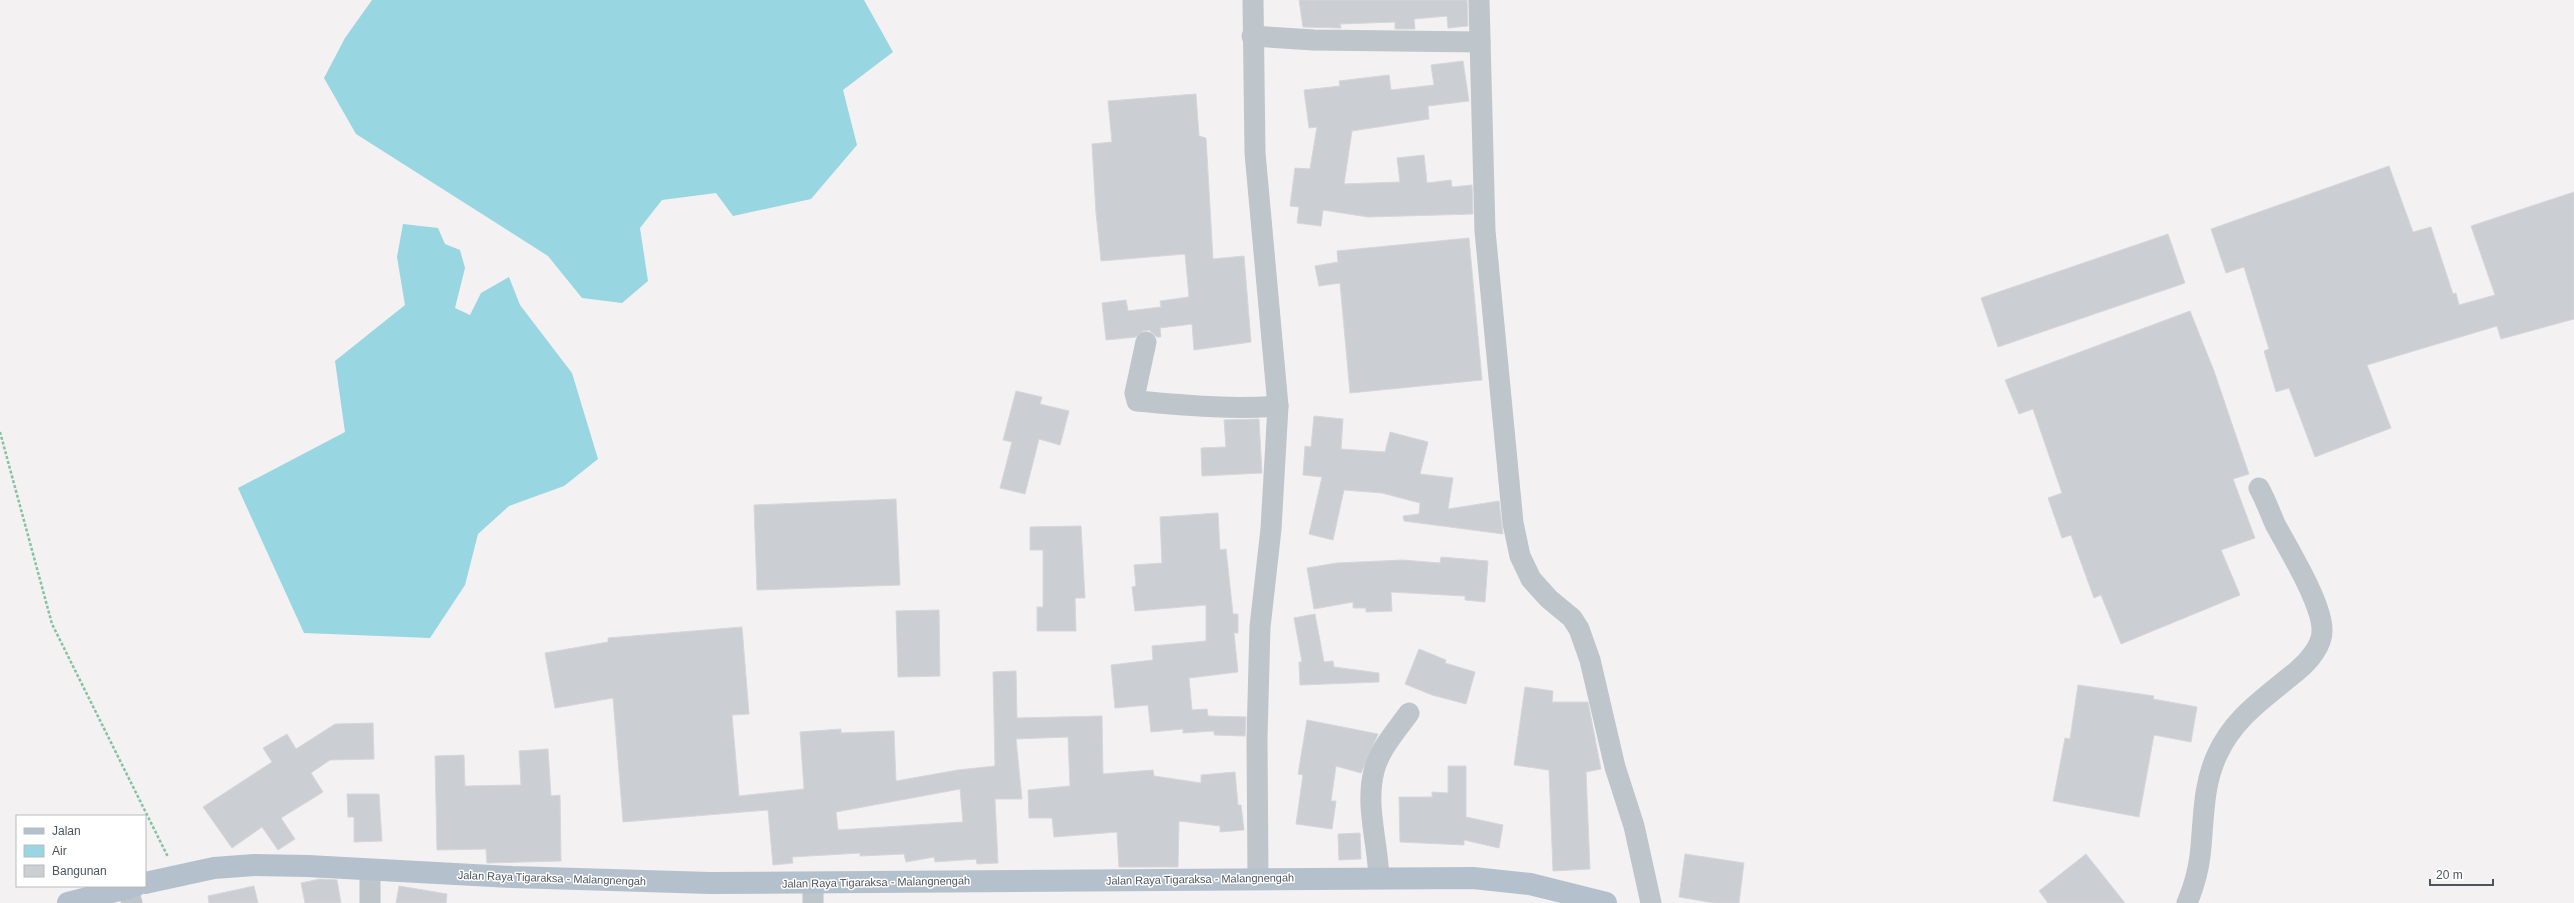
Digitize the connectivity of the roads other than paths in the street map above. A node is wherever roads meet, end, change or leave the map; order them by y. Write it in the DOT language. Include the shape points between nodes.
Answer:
graph roads {
  1 [pos="1253,0"];
  2 [pos="1479,0"];
  3 [pos="1252,36"];
  4 [pos="1480,42"];
  5 [pos="1146,342"];
  6 [pos="1278,406"];
  7 [pos="2259,488"];
  8 [pos="1409,713"];
  9 [pos="370,870"];
  10 [pos="1258,878"];
  11 [pos="1379,878"];
  12 [pos="146,886"];
  13 [pos="135,890"];
  14 [pos="813,893"];
  15 [pos="68,903"];
  16 [pos="370,903"];
  17 [pos="1606,903"];
  18 [pos="1651,903"];
  19 [pos="2187,903"];
  1 -- 3 [label="street"];
  2 -- 4 [label="street"];
  3 -- 4 [label="street" via="1314,40"];
  3 -- 6 [label="street" via="1255,153"];
  4 -- 18 [label="street" via="1485,231 1516,539 1520,556 1531,579 1549,599 1572,618 1579,629 1590,660 1615,767 1634,826"];
  5 -- 6 [label="street" via="1135,393 1137,401 1209,407"];
  6 -- 10 [label="street" via="1271,529 1260,627 1257,738"];
  7 -- 19 [label="street" via="2310,592 2319,614 2322,631 2320,640 2298,671 2246,713 2218,753 2205,797 2200,858"];
  8 -- 11 [label="street" via="1387,744 1374,770 1371,809"];
  9 -- 12 [label="main road, Jalan Raya Tigaraksa - Malangnengah" via="254,865 214,868"];
  9 -- 14 [label="main road, Jalan Raya Tigaraksa - Malangnengah"];
  9 -- 16 [label="street"];
  10 -- 11 [label="main road, Jalan Raya Tigaraksa - Malangnengah"];
  10 -- 14 [label="main road, Jalan Raya Tigaraksa - Malangnengah"];
  11 -- 17 [label="main road, Jalan Raya Tigaraksa - Malangnengah" via="1473,878 1530,884"];
  13 -- 15 [label="main road, Jalan Raya Tigaraksa - Malangnengah"];
}
